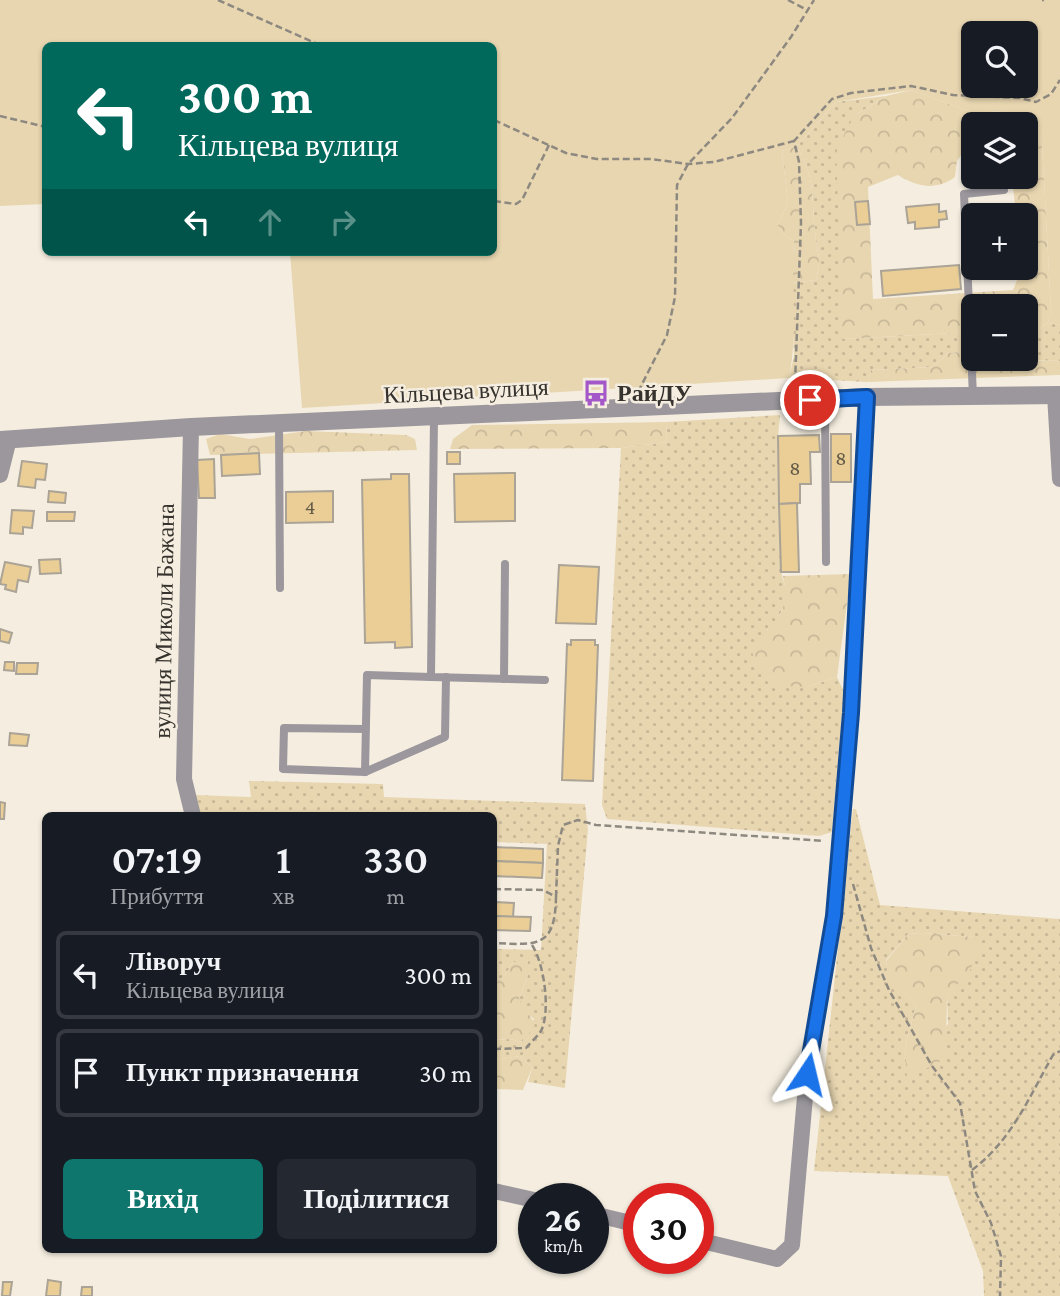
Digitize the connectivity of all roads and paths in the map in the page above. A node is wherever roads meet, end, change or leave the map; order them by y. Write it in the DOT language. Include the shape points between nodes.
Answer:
graph roads {
  1 [pos="218,0"];
  2 [pos="789,0"];
  3 [pos="814,0"];
  4 [pos="808,11"];
  5 [pos="313,42"];
  6 [pos="1060,80"];
  7 [pos="0,116"];
  8 [pos="497,121"];
  9 [pos="42,126"];
  10 [pos="794,141"];
  11 [pos="550,145"];
  12 [pos="688,164"];
  13 [pos="1004,190"];
  14 [pos="497,201"];
  15 [pos="1058,395"];
  16 [pos="973,396"];
  17 [pos="867,397"];
  18 [pos="825,399"];
  19 [pos="794,400"];
  20 [pos="626,408"];
  21 [pos="434,418"];
  22 [pos="279,424"];
  23 [pos="191,427"];
  24 [pos="4,440"];
  25 [pos="0,475"];
  26 [pos="1060,479"];
  27 [pos="826,562"];
  28 [pos="505,564"];
  29 [pos="280,588"];
  30 [pos="430,677"];
  31 [pos="446,677"];
  32 [pos="504,679"];
  33 [pos="545,680"];
  34 [pos="366,729"];
  35 [pos="365,772"];
  36 [pos="192,812"];
  37 [pos="840,836"];
  38 [pos="852,877"];
  39 [pos="497,889"];
  40 [pos="556,897"];
  41 [pos="497,943"];
  42 [pos="532,945"];
  43 [pos="497,1049"];
  44 [pos="1060,1051"];
  45 [pos="971,1171"];
  46 [pos="497,1192"];
  47 [pos="518,1196"];
  48 [pos="714,1244"];
  49 [pos="1000,1296"];
  1 -- 5 [label="path"];
  2 -- 4 [label="path"];
  3 -- 4 [label="path"];
  4 -- 12 [label="path" via="732,118"];
  6 -- 10 [label="path" via="1051,94 1036,102 1020,97 953,95 911,86 852,93 832,99"];
  7 -- 9 [label="path"];
  8 -- 11 [label="path"];
  10 -- 12 [label="path" via="746,155"];
  10 -- 19 [label="path" via="801,223"];
  11 -- 12 [label="path" via="597,159"];
  11 -- 14 [label="path" via="522,200 516,204"];
  12 -- 20 [label="path" via="677,185 675,297 667,335"];
  13 -- 16 [label="lane" via="964,194"];
  15 -- 16 [label="street, Кільцева вулиця"];
  15 -- 26 [label="street"];
  16 -- 17 [label="street, Кільцева вулиця"];
  17 -- 18 [label="street, Кільцева вулиця"];
  17 -- 37 [label="street" via="852,699"];
  18 -- 19 [label="street, Кільцева вулиця"];
  18 -- 27 [label="lane"];
  19 -- 20 [label="street, Кільцева вулиця"];
  20 -- 21 [label="street, Кільцева вулиця"];
  21 -- 22 [label="street, Кільцева вулиця"];
  21 -- 30 [label="lane"];
  22 -- 23 [label="street, Кільцева вулиця"];
  22 -- 29 [label="lane"];
  23 -- 24 [label="street, Кільцева вулиця"];
  23 -- 36 [label="street, вулиця Миколи Бажана" via="184,779"];
  24 -- 25 [label="street"];
  28 -- 32 [label="lane"];
  30 -- 31 [label="lane"];
  30 -- 34 [label="lane" via="367,676"];
  31 -- 32 [label="lane"];
  31 -- 35 [label="lane" via="445,737"];
  32 -- 33 [label="lane"];
  34 -- 35 [label="lane"];
  34 -- 35 [label="lane" via="284,728 284,769"];
  37 -- 40 [label="path" via="820,842 578,820 563,825"];
  37 -- 48 [label="street" via="834,916 807,1074 792,1245 777,1259"];
  38 -- 45 [label="path" via="871,948 889,990 960,1103"];
  39 -- 40 [label="path" via="543,890"];
  40 -- 42 [label="path" via="555,924 548,937"];
  41 -- 42 [label="path"];
  42 -- 43 [label="path" via="539,955 545,989 541,1030 526,1048"];
  44 -- 45 [label="path" via="1053,1055 1021,1117 1000,1145"];
  45 -- 49 [label="path" via="1001,1256"];
  46 -- 47 [label="street"];
}
